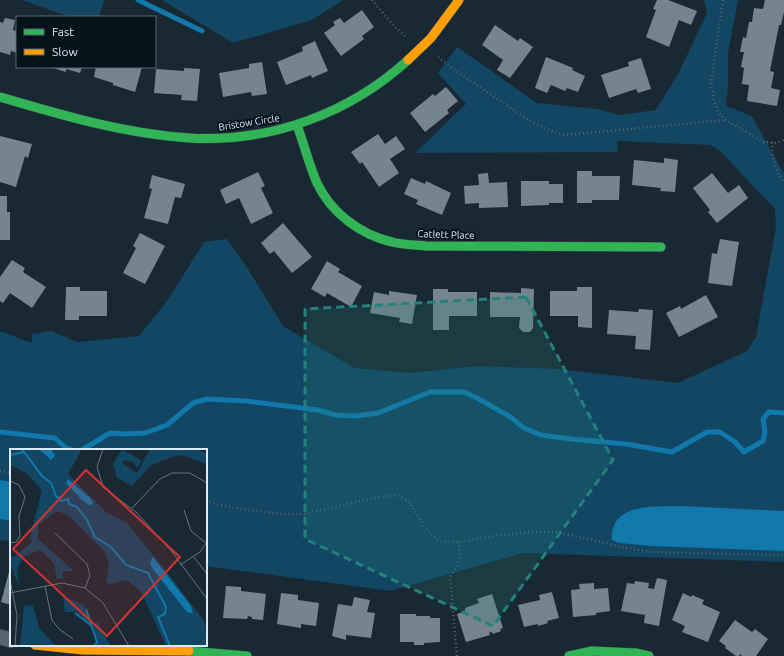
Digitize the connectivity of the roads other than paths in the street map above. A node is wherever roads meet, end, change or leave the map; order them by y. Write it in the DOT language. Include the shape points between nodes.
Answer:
graph roads {
  1 [pos="459,0"];
  2 [pos="0,97"];
  3 [pos="297,125"];
  4 [pos="661,247"];
  5 [pos="0,637"];
  6 [pos="10,640"];
  7 [pos="41,646"];
  8 [pos="247,656"];
  9 [pos="569,656"];
  10 [pos="649,656"];
  1 -- 3 [label="street, Bristow Circle" via="420,50 379,84 344,106"];
  2 -- 3 [label="street, Bristow Circle" via="79,120 152,134 190,138 227,138"];
  3 -- 4 [label="street, Catlett Place" via="317,183 328,202 352,225 388,242 426,246"];
  5 -- 6 [label="street"];
  7 -- 8 [label="street" via="86,651 165,650"];
  9 -- 10 [label="street" via="592,651"];
}
